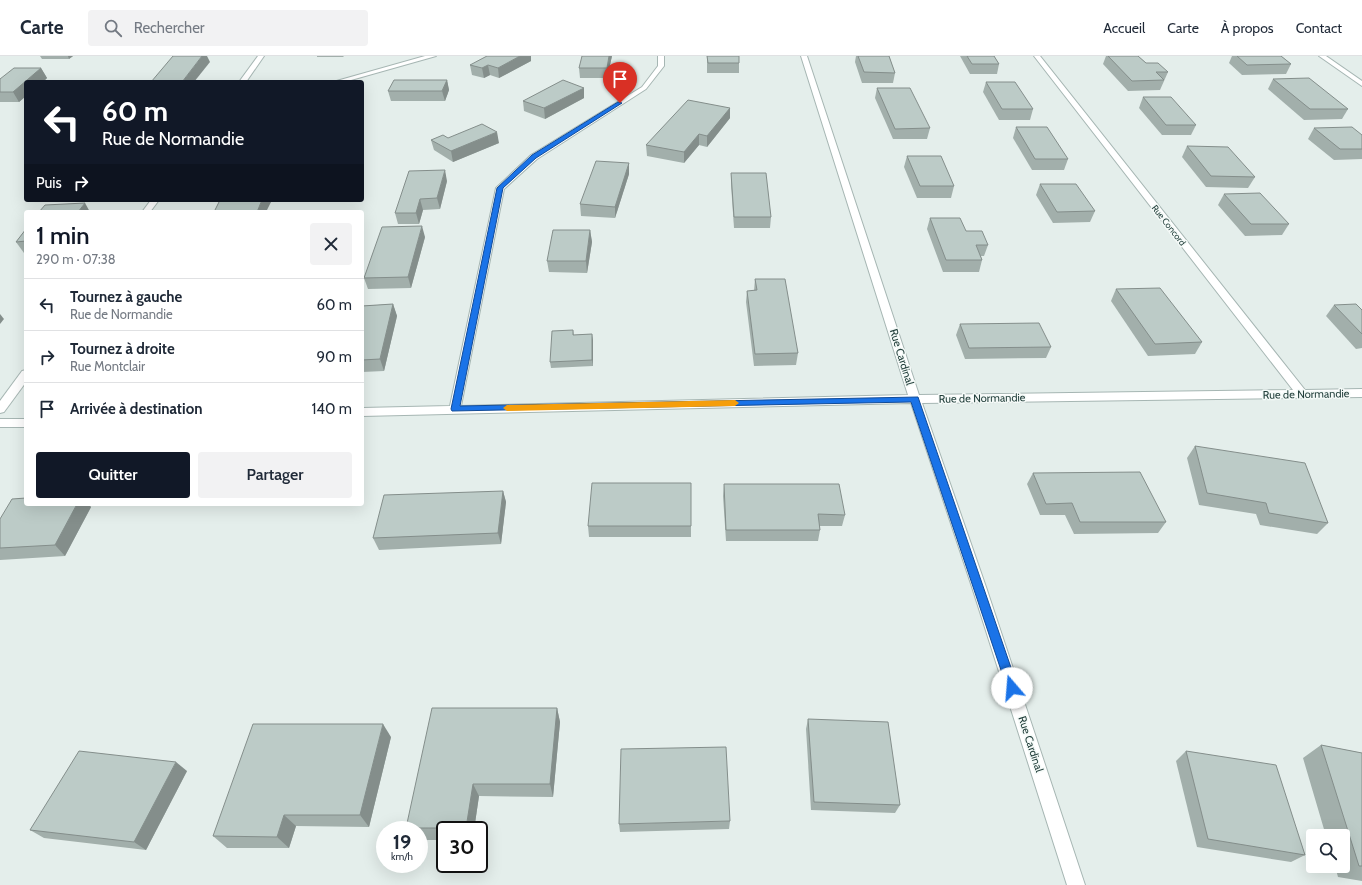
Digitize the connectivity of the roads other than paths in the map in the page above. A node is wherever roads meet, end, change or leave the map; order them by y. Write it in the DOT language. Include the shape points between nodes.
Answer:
graph roads {
  1 [pos="261,56"];
  2 [pos="433,56"];
  3 [pos="661,56"];
  4 [pos="804,56"];
  5 [pos="1037,56"];
  6 [pos="1322,56"];
  7 [pos="243,80"];
  8 [pos="343,80"];
  9 [pos="1362,84"];
  10 [pos="24,377"];
  11 [pos="1362,393"];
  12 [pos="1302,394"];
  13 [pos="915,399"];
  14 [pos="0,409"];
  15 [pos="455,409"];
  16 [pos="364,412"];
  17 [pos="0,423"];
  18 [pos="24,423"];
  19 [pos="1076,885"];
  1 -- 7 [label="street"];
  2 -- 8 [label="street"];
  3 -- 15 [label="street" via="661,66 644,88 534,157 500,188"];
  4 -- 13 [label="street, Rue Cardinal"];
  5 -- 12 [label="street, Rue Concord"];
  6 -- 9 [label="street"];
  10 -- 14 [label="street"];
  11 -- 12 [label="street, Rue de Normandie"];
  12 -- 13 [label="street, Rue de Normandie"];
  13 -- 15 [label="street, Rue de Normandie"];
  13 -- 19 [label="street, Rue Cardinal"];
  15 -- 16 [label="street, Rue de Normandie"];
  17 -- 18 [label="street"];
}
